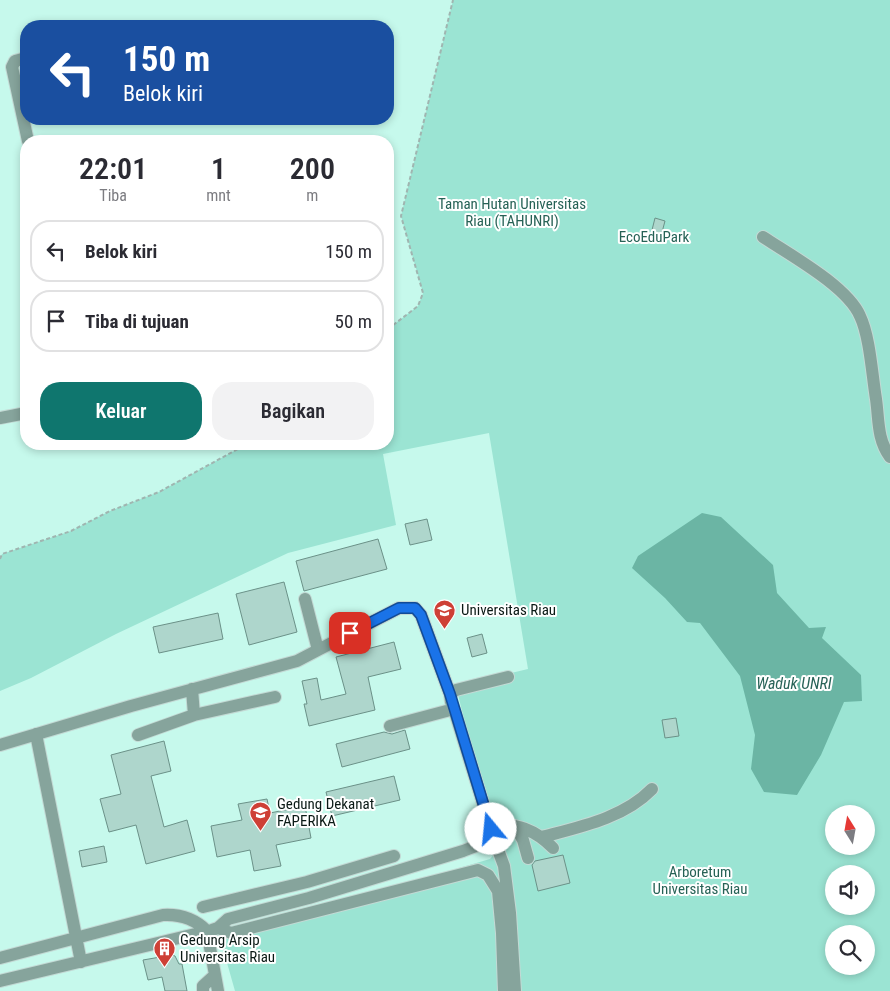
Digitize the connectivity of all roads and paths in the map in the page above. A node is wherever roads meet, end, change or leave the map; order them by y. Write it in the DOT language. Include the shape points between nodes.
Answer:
graph roads {
  1 [pos="453,0"];
  2 [pos="20,60"];
  3 [pos="20,104"];
  4 [pos="763,237"];
  5 [pos="394,324"];
  6 [pos="20,414"];
  7 [pos="0,418"];
  8 [pos="236,450"];
  9 [pos="890,457"];
  10 [pos="0,559"];
  11 [pos="304,599"];
  12 [pos="318,650"];
  13 [pos="508,677"];
  14 [pos="192,689"];
  15 [pos="450,694"];
  16 [pos="275,697"];
  17 [pos="454,709"];
  18 [pos="194,715"];
  19 [pos="390,726"];
  20 [pos="36,734"];
  21 [pos="138,736"];
  22 [pos="0,745"];
  23 [pos="652,789"];
  24 [pos="515,826"];
  25 [pos="492,834"];
  26 [pos="542,837"];
  27 [pos="553,848"];
  28 [pos="394,856"];
  29 [pos="528,858"];
  30 [pos="307,882"];
  31 [pos="263,894"];
  32 [pos="309,898"];
  33 [pos="203,907"];
  34 [pos="266,909"];
  35 [pos="213,929"];
  36 [pos="76,938"];
  37 [pos="0,958"];
  38 [pos="81,962"];
  39 [pos="214,976"];
  40 [pos="0,981"];
  41 [pos="203,991"];
  42 [pos="218,991"];
  43 [pos="504,991"];
  44 [pos="515,991"];
  1 -- 5 [label="path" via="401,216 423,293 418,306"];
  2 -- 3 [label="street" via="14,61 12,67"];
  4 -- 9 [label="street" via="831,284 856,307 866,338 879,434"];
  6 -- 7 [label="street"];
  8 -- 10 [label="path" via="159,492 71,531 2,554"];
  11 -- 12 [label="street"];
  12 -- 14 [label="street" via="297,661"];
  12 -- 15 [label="street" via="399,608 415,608 421,615"];
  13 -- 15 [label="street" via="461,688"];
  14 -- 18 [label="street"];
  14 -- 20 [label="street"];
  15 -- 17 [label="street"];
  16 -- 18 [label="street"];
  17 -- 19 [label="street"];
  17 -- 25 [label="street"];
  18 -- 21 [label="street"];
  20 -- 22 [label="street"];
  20 -- 36 [label="street"];
  23 -- 26 [label="street" via="628,808"];
  24 -- 25 [label="street" via="499,826"];
  24 -- 26 [label="street"];
  24 -- 29 [label="street"];
  25 -- 32 [label="street" via="464,852"];
  25 -- 44 [label="street" via="504,866"];
  26 -- 27 [label="street"];
  28 -- 30 [label="street"];
  30 -- 31 [label="street"];
  30 -- 32 [label="street"];
  31 -- 33 [label="street"];
  31 -- 34 [label="street"];
  32 -- 34 [label="street"];
  34 -- 35 [label="street" via="228,919"];
  35 -- 36 [label="street" via="176,914"];
  35 -- 38 [label="street"];
  35 -- 39 [label="street"];
  35 -- 43 [label="street" via="231,933 478,870 488,875 498,891"];
  36 -- 37 [label="street"];
  36 -- 38 [label="street"];
  38 -- 40 [label="street"];
  39 -- 41 [label="street" via="203,986"];
  39 -- 42 [label="street"];
}
